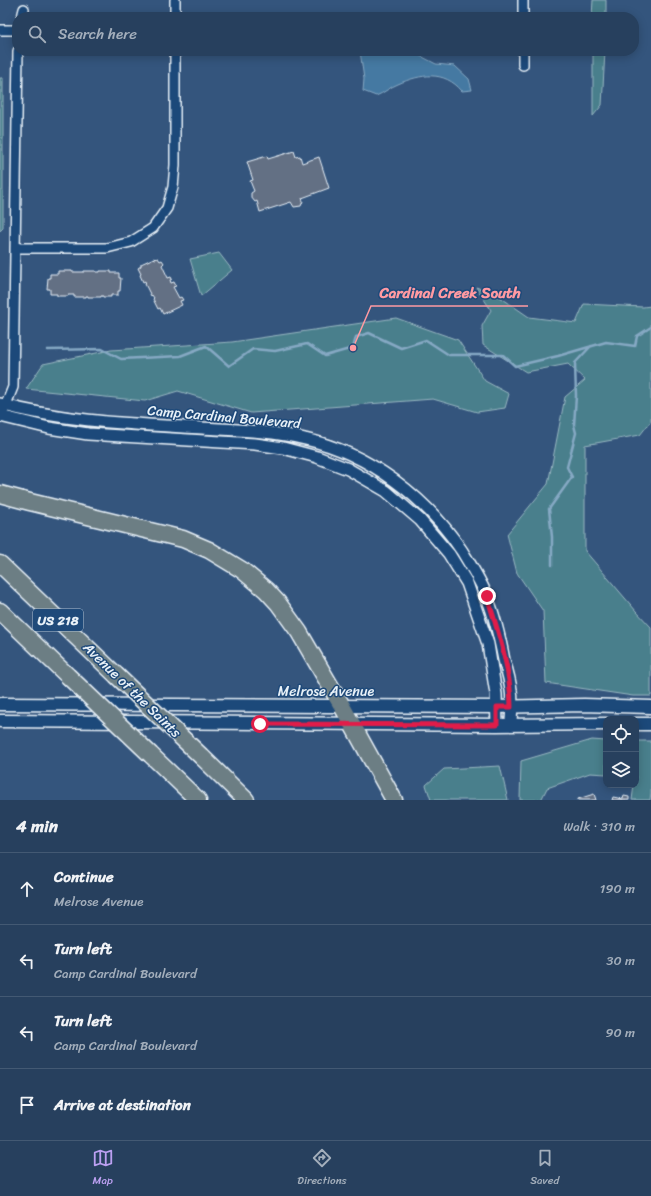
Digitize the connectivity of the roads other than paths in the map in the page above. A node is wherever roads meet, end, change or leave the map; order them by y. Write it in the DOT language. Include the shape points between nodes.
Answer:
graph roads {
  1 [pos="175,0"];
  2 [pos="523,0"];
  3 [pos="175,12"];
  4 [pos="523,12"];
  5 [pos="0,30"];
  6 [pos="12,30"];
  7 [pos="18,56"];
  8 [pos="175,56"];
  9 [pos="523,56"];
  10 [pos="523,65"];
  11 [pos="16,248"];
  12 [pos="3,404"];
  13 [pos="1,416"];
  14 [pos="0,494"];
  15 [pos="0,564"];
  16 [pos="0,611"];
  17 [pos="0,704"];
  18 [pos="342,706"];
  19 [pos="497,707"];
  20 [pos="511,707"];
  21 [pos="651,707"];
  22 [pos="0,721"];
  23 [pos="352,724"];
  24 [pos="603,724"];
  25 [pos="639,724"];
  26 [pos="651,724"];
  27 [pos="497,725"];
  28 [pos="512,725"];
  29 [pos="198,800"];
  30 [pos="246,800"];
  31 [pos="394,800"];
  1 -- 3 [label="street"];
  2 -- 4 [label="street"];
  5 -- 6 [label="street"];
  7 -- 11 [label="street"];
  8 -- 11 [label="street" via="173,187 167,208 153,228 131,242 107,248"];
  9 -- 10 [label="street"];
  11 -- 12 [label="street" via="13,388"];
  12 -- 13 [label="street"];
  12 -- 20 [label="street, Camp Cardinal Boulevard" via="32,412 102,422 274,433 307,439 342,451 373,466 398,482 423,504 449,532 474,570 487,596 498,634 511,691"];
  13 -- 19 [label="street, Camp Cardinal Boulevard" via="49,428 88,434 283,448 348,469 386,491 420,520 449,554 467,583 488,644"];
  14 -- 18 [label="highway" via="183,540 225,558 256,581 278,603 299,632"];
  15 -- 30 [label="highway, Avenue of the Saints / US 218, bridge"];
  16 -- 29 [label="highway, US 218, bridge"];
  17 -- 18 [label="main road, Melrose Avenue"];
  18 -- 19 [label="main road, Melrose Avenue"];
  18 -- 23 [label="highway"];
  19 -- 20 [label="main road, Melrose Avenue"];
  19 -- 27 [label="street, Camp Cardinal Boulevard"];
  20 -- 21 [label="main road, Melrose Avenue"];
  20 -- 28 [label="street, Camp Cardinal Boulevard"];
  22 -- 23 [label="main road"];
  23 -- 27 [label="main road"];
  23 -- 31 [label="highway"];
  24 -- 28 [label="main road"];
  25 -- 26 [label="main road"];
  27 -- 28 [label="main road"];
}
